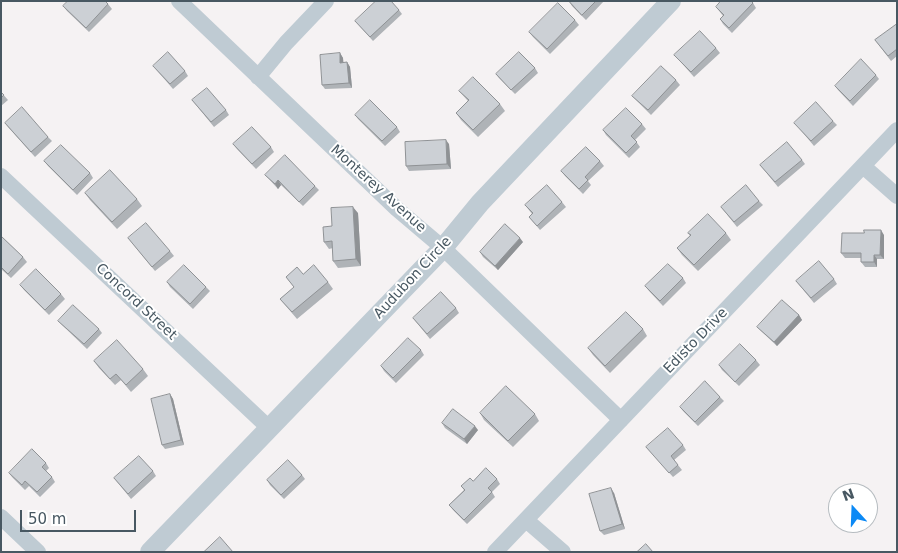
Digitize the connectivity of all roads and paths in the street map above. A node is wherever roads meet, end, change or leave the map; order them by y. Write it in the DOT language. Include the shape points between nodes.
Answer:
graph roads {
  1 [pos="178,1"];
  2 [pos="326,1"];
  3 [pos="671,1"];
  4 [pos="258,77"];
  5 [pos="897,130"];
  6 [pos="863,166"];
  7 [pos="1,176"];
  8 [pos="897,196"];
  9 [pos="443,248"];
  10 [pos="621,420"];
  11 [pos="269,428"];
  12 [pos="1,517"];
  13 [pos="526,520"];
  14 [pos="38,552"];
  15 [pos="150,552"];
  16 [pos="495,552"];
  17 [pos="563,552"];
  1 -- 4 [label="street, Monterey Avenue"];
  2 -- 4 [label="street"];
  3 -- 9 [label="street, Audubon Circle" via="480,203"];
  4 -- 9 [label="street, Monterey Avenue" via="397,209"];
  5 -- 6 [label="street, Edisto Drive"];
  6 -- 8 [label="street"];
  6 -- 10 [label="street, Edisto Drive"];
  7 -- 11 [label="street, Concord Street"];
  9 -- 10 [label="street, Monterey Avenue"];
  9 -- 11 [label="street, Audubon Circle"];
  10 -- 13 [label="street, Edisto Drive"];
  11 -- 15 [label="street, Audubon Circle"];
  12 -- 14 [label="street"];
  13 -- 16 [label="street, Edisto Drive"];
  13 -- 17 [label="street"];
}
